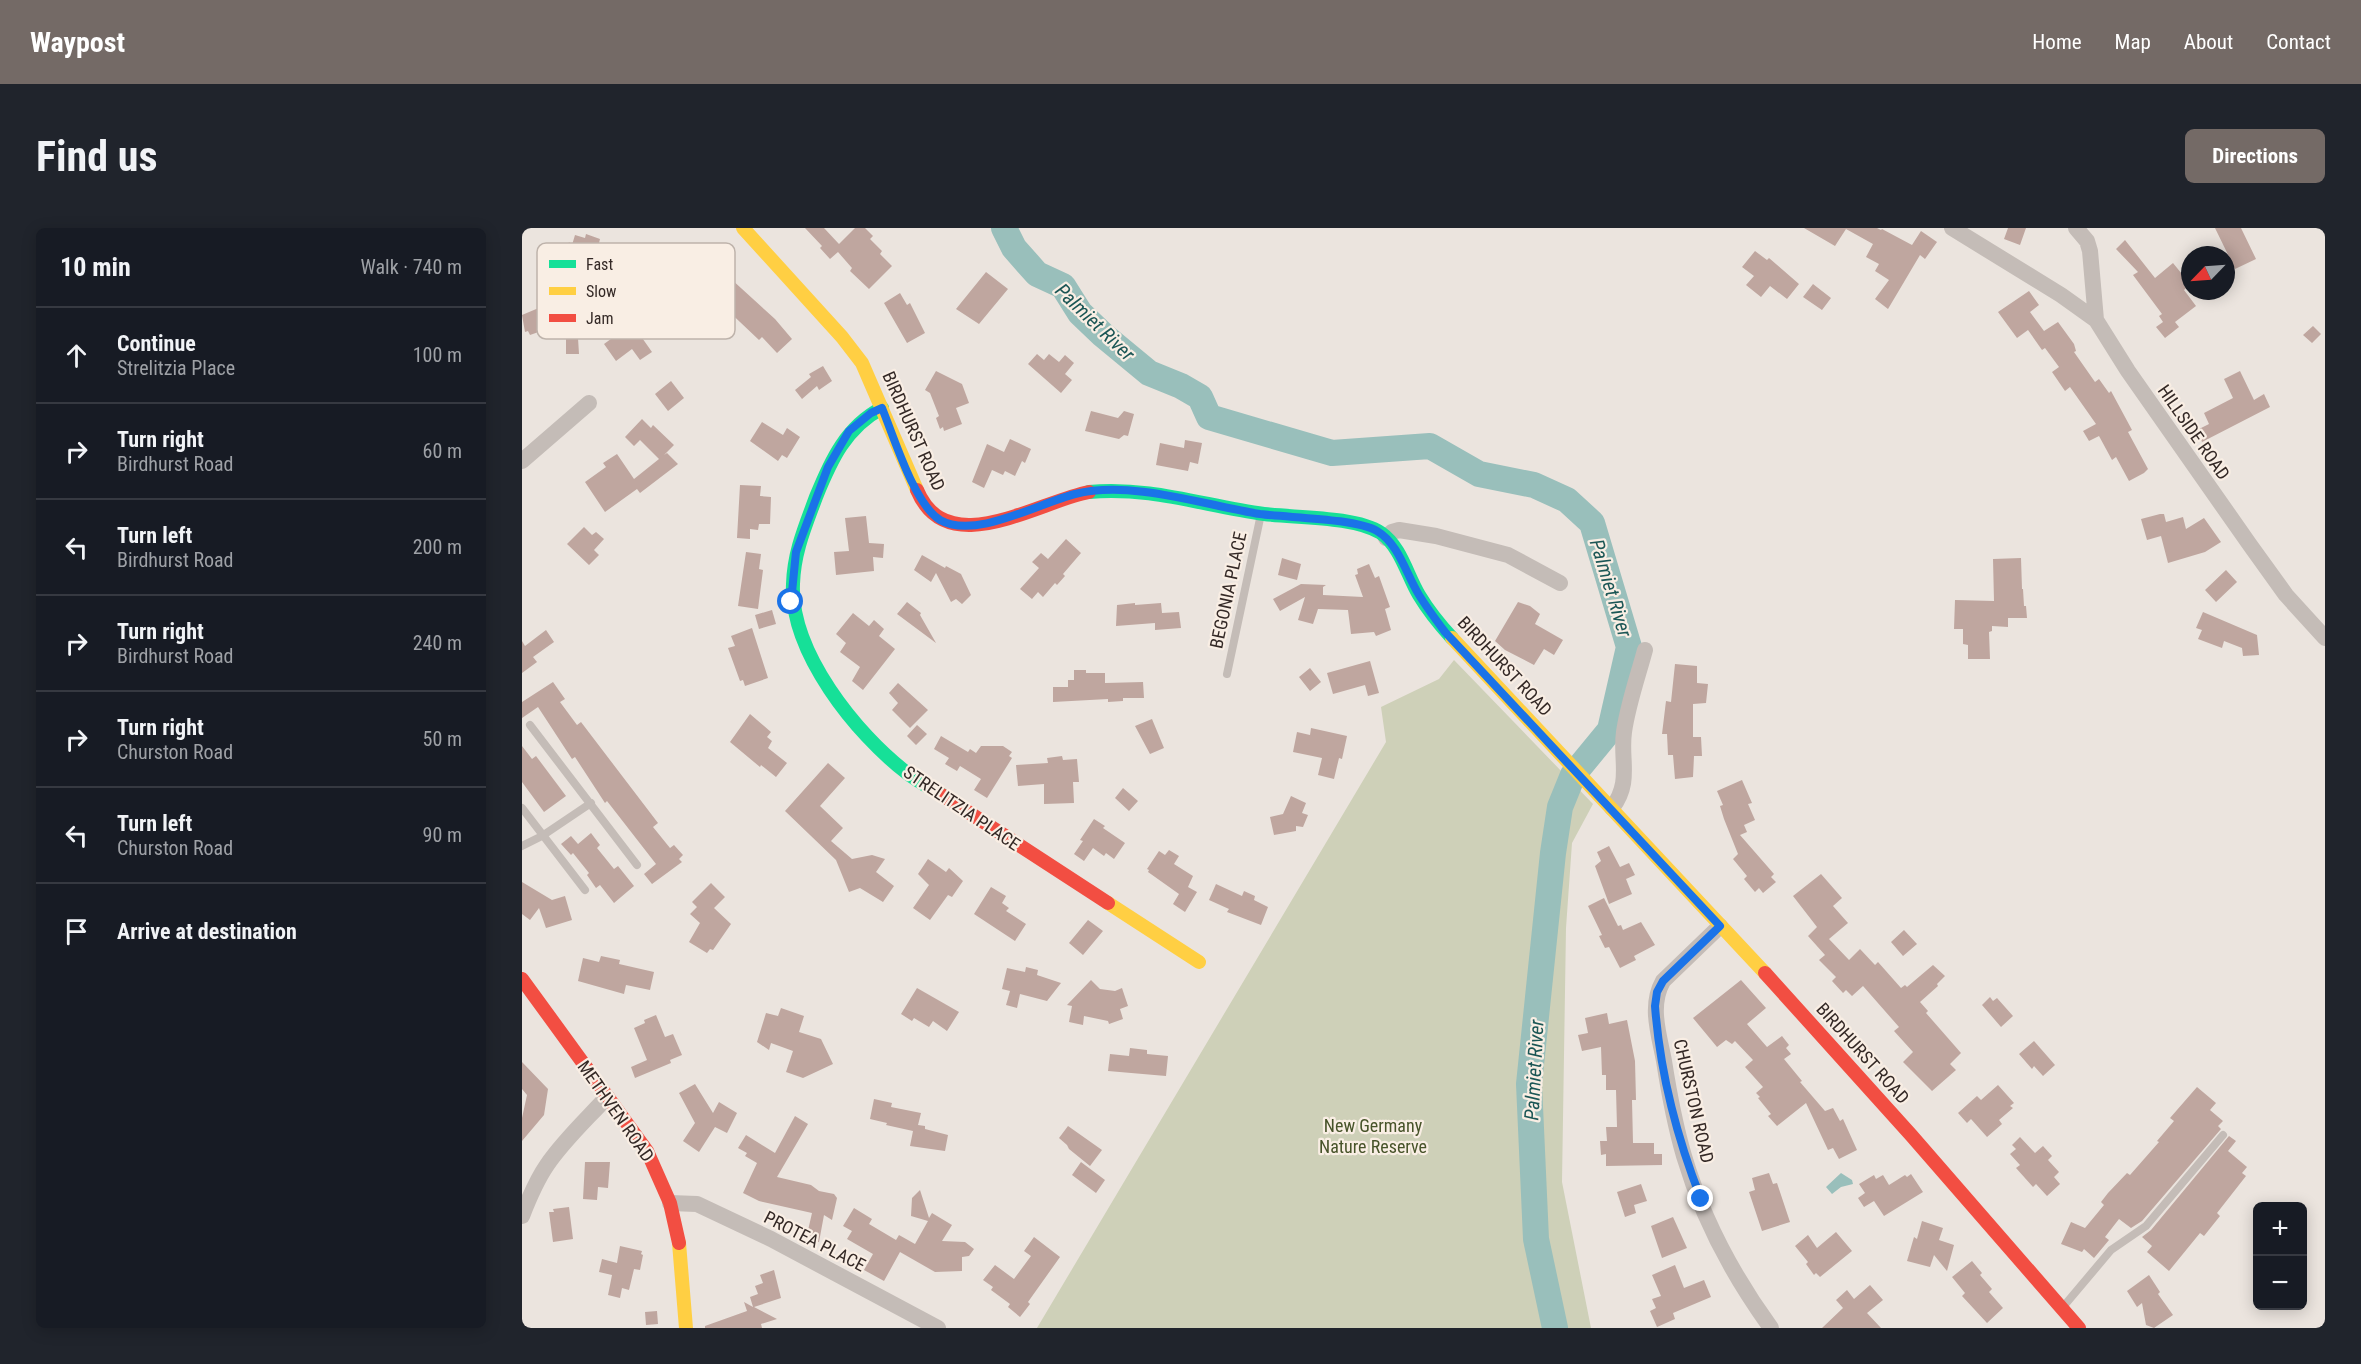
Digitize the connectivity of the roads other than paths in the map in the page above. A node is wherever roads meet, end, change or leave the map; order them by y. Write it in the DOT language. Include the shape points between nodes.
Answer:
graph roads {
  1 [pos="742,228"];
  2 [pos="1952,228"];
  3 [pos="2076,228"];
  4 [pos="2096,320"];
  5 [pos="589,403"];
  6 [pos="882,408"];
  7 [pos="527,454"];
  8 [pos="1261,514"];
  9 [pos="1386,538"];
  10 [pos="1560,583"];
  11 [pos="2325,638"];
  12 [pos="1645,650"];
  13 [pos="1227,674"];
  14 [pos="530,725"];
  15 [pos="591,803"];
  16 [pos="522,808"];
  17 [pos="1612,808"];
  18 [pos="542,836"];
  19 [pos="522,846"];
  20 [pos="637,865"];
  21 [pos="585,890"];
  22 [pos="1720,926"];
  23 [pos="1199,962"];
  24 [pos="522,979"];
  25 [pos="607,1097"];
  26 [pos="2223,1135"];
  27 [pos="670,1203"];
  28 [pos="522,1216"];
  29 [pos="2062,1309"];
  30 [pos="686,1328"];
  31 [pos="938,1328"];
  32 [pos="1771,1328"];
  33 [pos="2079,1328"];
  1 -- 6 [label="street, BIRDHURST ROAD" via="855,354"];
  2 -- 4 [label="street"];
  3 -- 4 [label="street, HILLSIDE ROAD" via="2090,251"];
  4 -- 11 [label="street, HILLSIDE ROAD" via="2262,562"];
  5 -- 7 [label="street"];
  6 -- 8 [label="street, BIRDHURST ROAD" via="919,496 932,514 950,524 973,526 1092,491 1148,494"];
  6 -- 23 [label="street, STRELITZIA PLACE" via="849,431 828,467 796,552 791,602 806,651 818,673 855,720 907,773"];
  8 -- 9 [label="street, BIRDHURST ROAD" via="1349,524 1376,531"];
  8 -- 13 [label="lane, BEGONIA PLACE"];
  9 -- 10 [label="street" via="1399,530 1508,555"];
  9 -- 17 [label="street, BIRDHURST ROAD" via="1445,632"];
  12 -- 17 [label="street" via="1624,733 1626,768 1622,792"];
  14 -- 15 [label="lane"];
  15 -- 18 [label="lane"];
  15 -- 20 [label="lane"];
  16 -- 18 [label="lane"];
  17 -- 22 [label="street, BIRDHURST ROAD"];
  18 -- 19 [label="lane"];
  18 -- 21 [label="lane"];
  22 -- 29 [label="street, BIRDHURST ROAD" via="1910,1134"];
  22 -- 32 [label="street, CHURSTON ROAD" via="1663,981 1657,992 1656,1022 1684,1157 1737,1277"];
  24 -- 25 [label="street, METHVEN ROAD"];
  25 -- 27 [label="street, METHVEN ROAD" via="647,1151"];
  25 -- 28 [label="street" via="547,1165"];
  26 -- 29 [label="lane" via="2146,1226 2111,1250"];
  27 -- 30 [label="street, METHVEN ROAD" via="684,1281"];
  27 -- 31 [label="street, PROTEA PLACE" via="697,1204"];
  29 -- 33 [label="street, BIRDHURST ROAD"];
}
